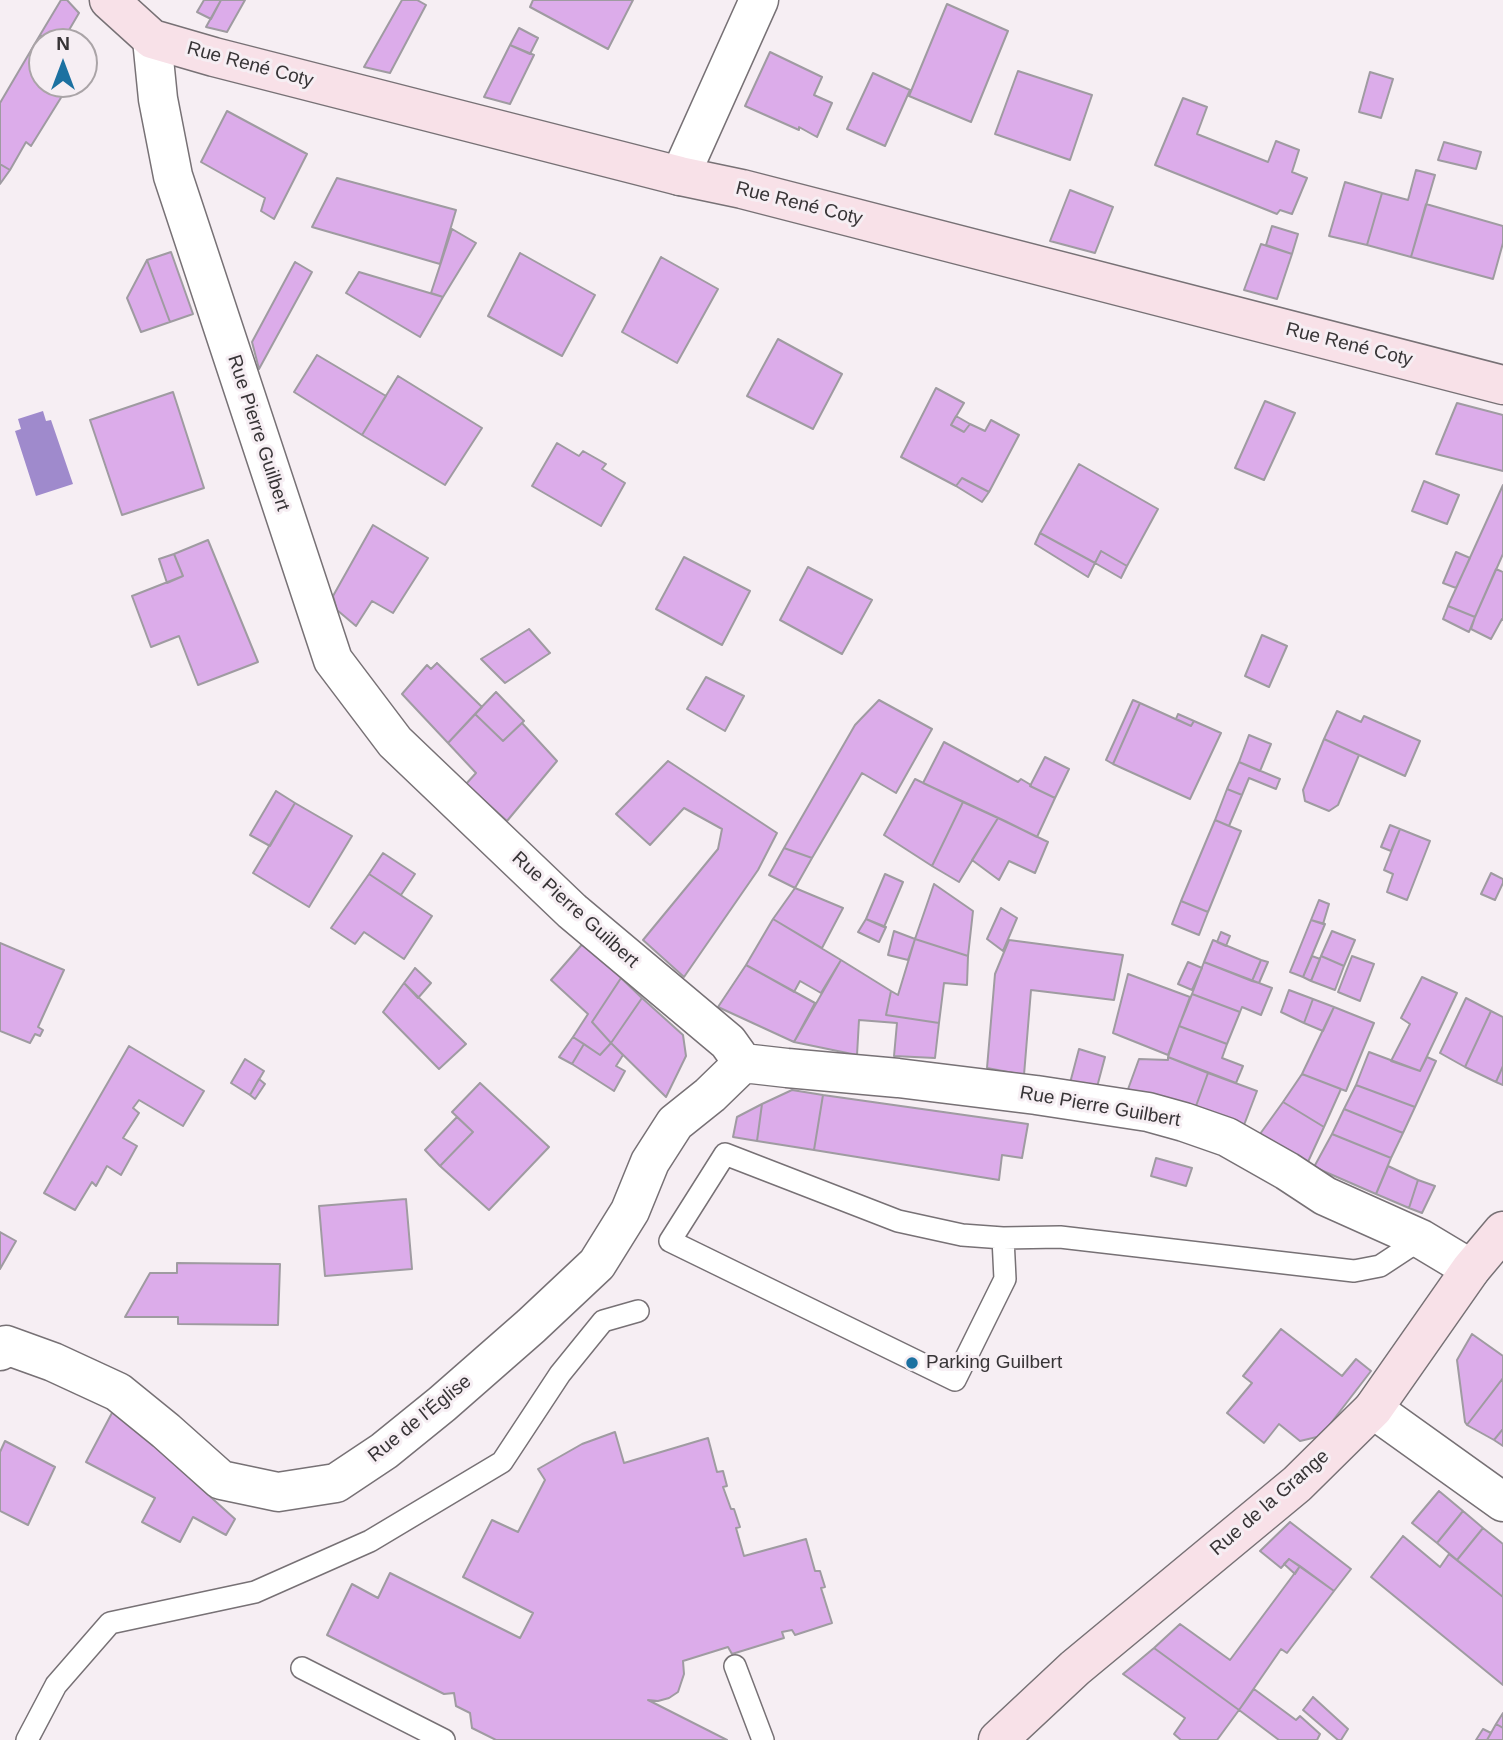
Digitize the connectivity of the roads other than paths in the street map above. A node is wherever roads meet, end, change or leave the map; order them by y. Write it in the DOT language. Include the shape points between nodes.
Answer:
graph roads {
  1 [pos="108,0"];
  2 [pos="758,0"];
  3 [pos="152,39"];
  4 [pos="680,176"];
  5 [pos="1503,385"];
  6 [pos="743,1063"];
  7 [pos="1503,1231"];
  8 [pos="1003,1238"];
  9 [pos="1421,1239"];
  10 [pos="1471,1269"];
  11 [pos="638,1311"];
  12 [pos="2,1345"];
  13 [pos="1373,1409"];
  14 [pos="1503,1502"];
  15 [pos="735,1666"];
  16 [pos="302,1668"];
  17 [pos="27,1740"];
  18 [pos="444,1740"];
  19 [pos="763,1740"];
  20 [pos="998,1740"];
  1 -- 3 [label="street, Rue René Coty"];
  2 -- 4 [label="street"];
  3 -- 4 [label="street, Rue René Coty"];
  3 -- 6 [label="street, Rue Pierre Guilbert" via="173,176 333,660 394,742 572,911 728,1042"];
  4 -- 5 [label="street, Rue René Coty"];
  6 -- 9 [label="street, Rue Pierre Guilbert" via="1036,1094 1148,1112 1227,1137 1325,1196"];
  6 -- 12 [label="street, Rue de l'Église" via="675,1123 597,1264 442,1404 336,1483 278,1492 221,1480 118,1392"];
  7 -- 10 [label="street, Rue de la Grange"];
  8 -- 8 [label="lane" via="962,1235 898,1221 725,1154 670,1241 955,1380 1005,1279"];
  8 -- 9 [label="lane" via="1060,1237 1354,1271 1380,1266"];
  9 -- 10 [label="street, Rue Pierre Guilbert"];
  10 -- 13 [label="street, Rue de la Grange"];
  11 -- 17 [label="lane" via="603,1321 560,1374 502,1462 370,1541 255,1592 110,1623 56,1685"];
  13 -- 14 [label="street"];
  13 -- 20 [label="street, Rue de la Grange" via="1297,1484 1075,1668"];
  15 -- 19 [label="lane"];
  16 -- 18 [label="lane"];
}
